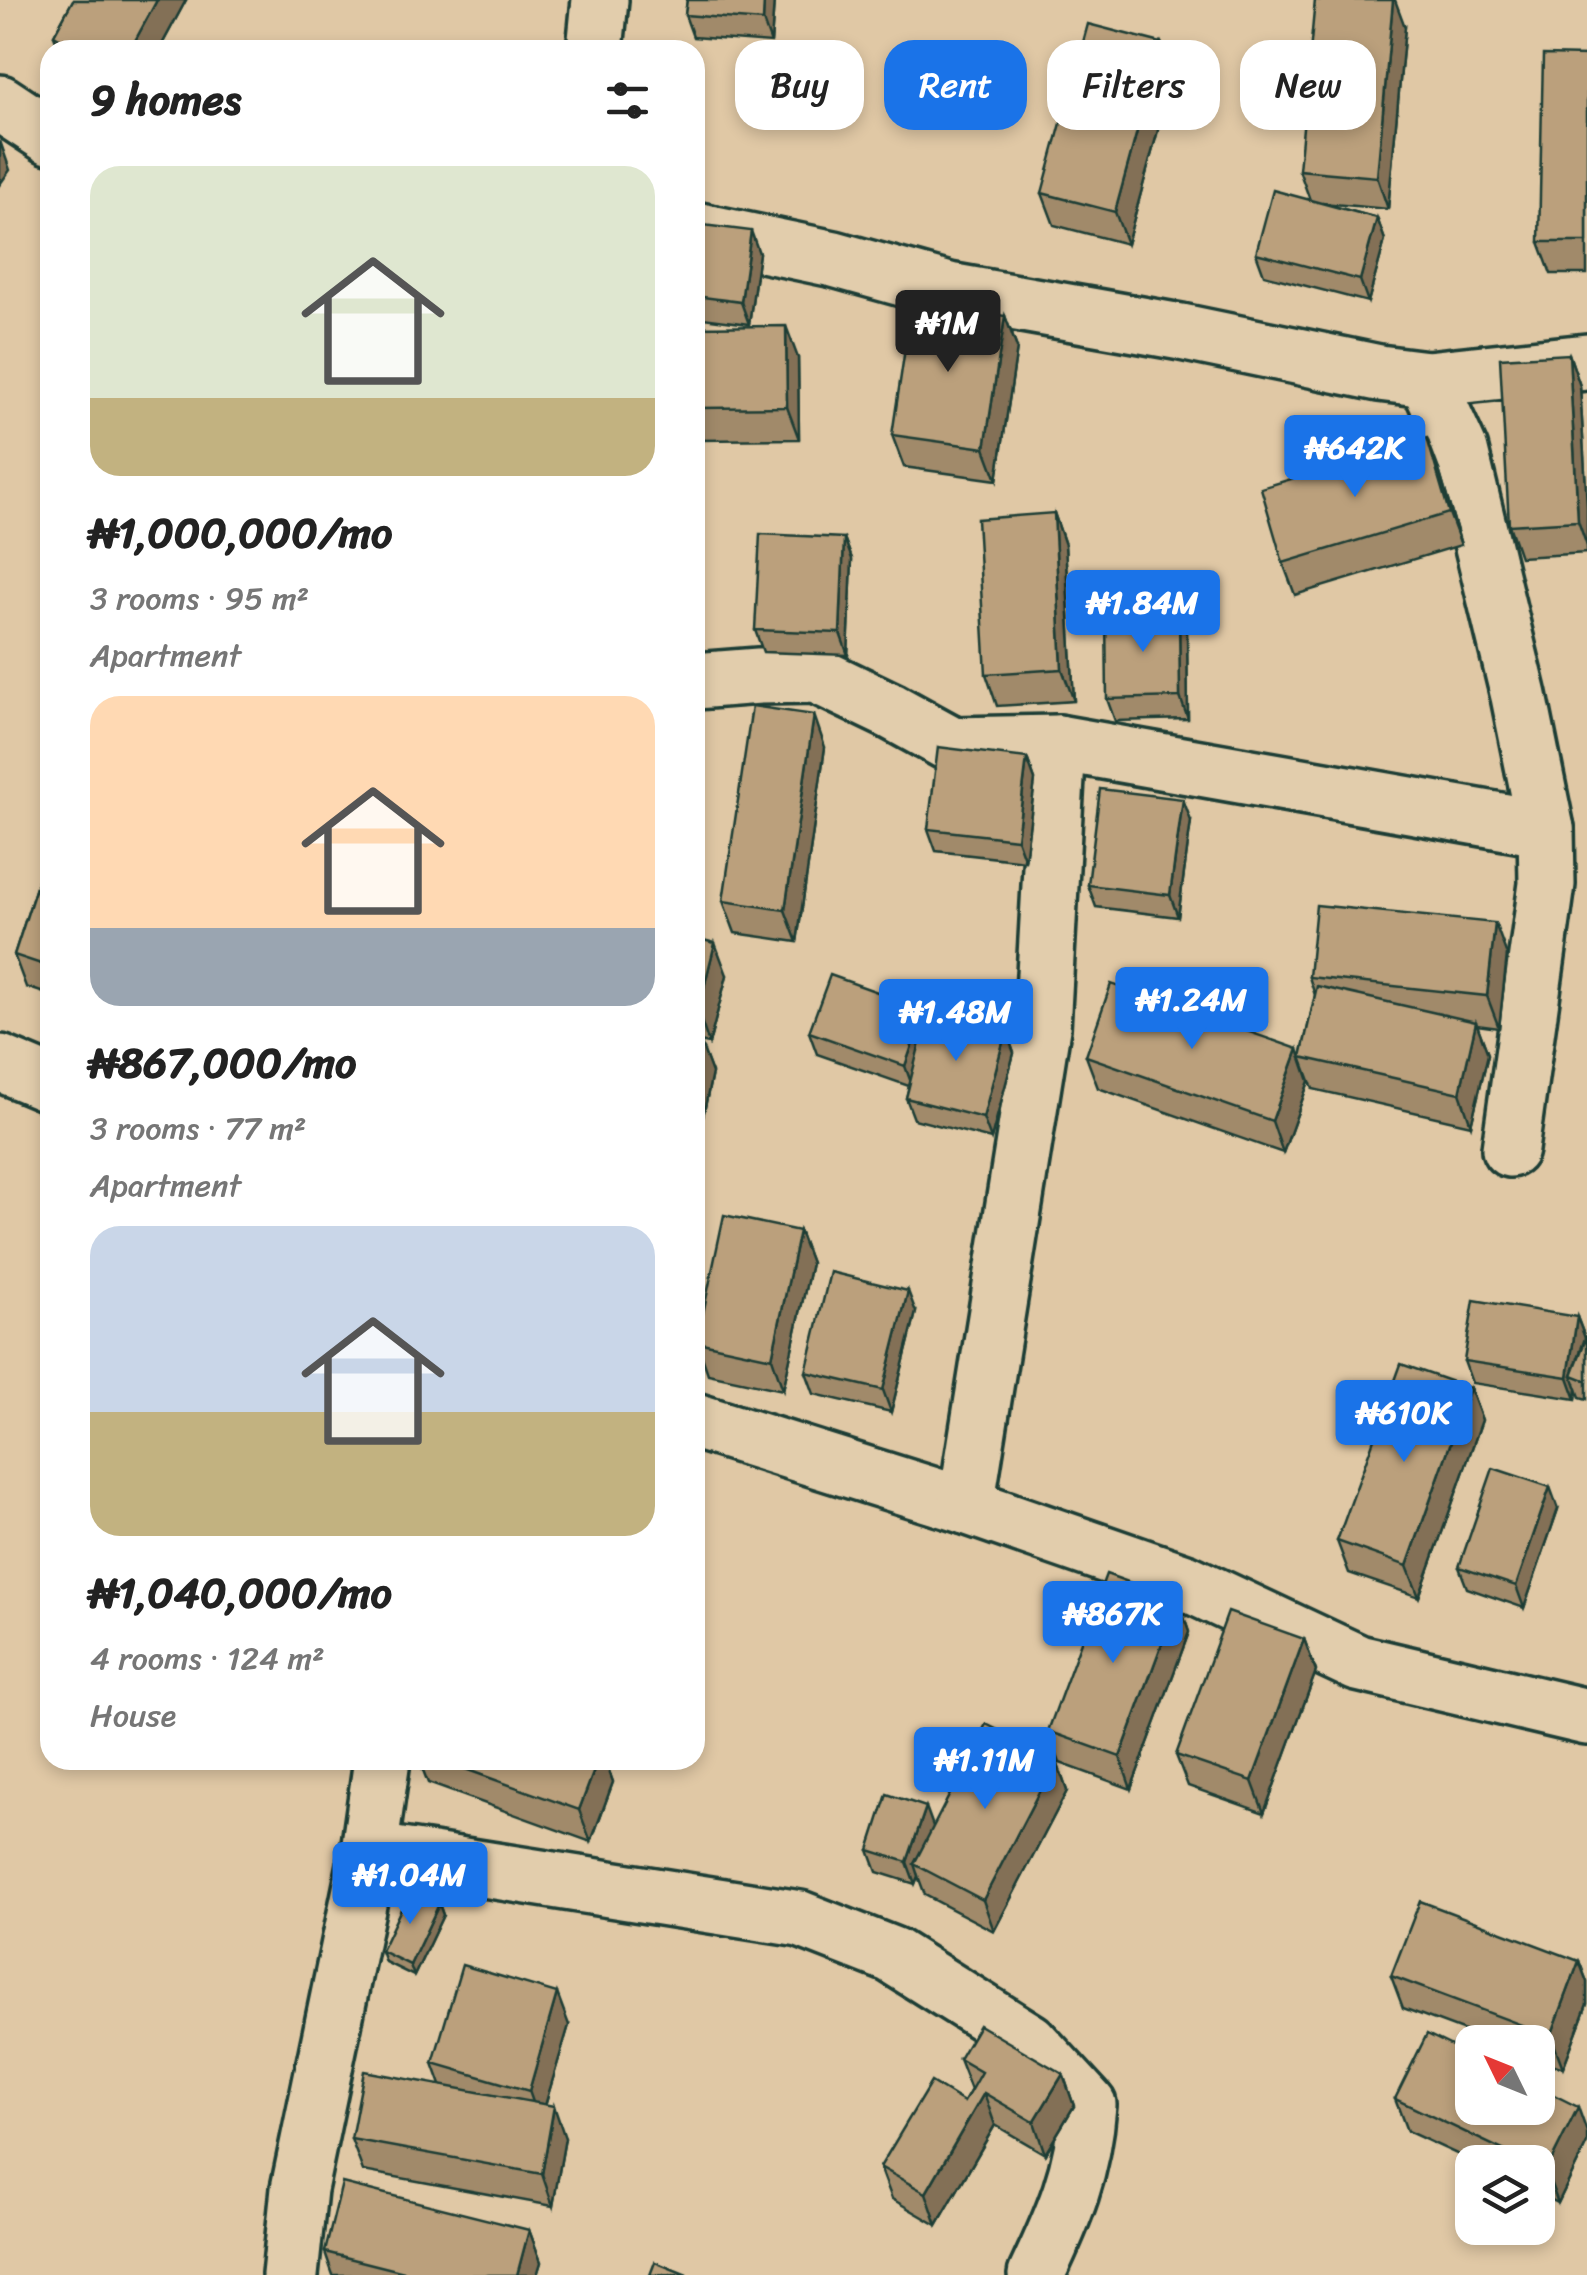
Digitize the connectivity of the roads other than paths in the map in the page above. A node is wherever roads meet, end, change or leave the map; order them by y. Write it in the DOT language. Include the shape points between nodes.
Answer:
graph roads {
  1 [pos="600,0"];
  2 [pos="596,40"];
  3 [pos="0,104"];
  4 [pos="40,130"];
  5 [pos="705,232"];
  6 [pos="1587,362"];
  7 [pos="1427,380"];
  8 [pos="705,681"];
  9 [pos="1058,742"];
  10 [pos="1546,829"];
  11 [pos="0,1063"];
  12 [pos="40,1080"];
  13 [pos="1510,1148"];
  14 [pos="705,1424"];
  15 [pos="966,1506"];
  16 [pos="1587,1717"];
  17 [pos="381,1770"];
  18 [pos="369,1850"];
  19 [pos="290,2275"];
  20 [pos="1036,2275"];
  1 -- 2 [label="street"];
  3 -- 4 [label="street"];
  5 -- 7 [label="street" via="949,291"];
  6 -- 7 [label="street"];
  7 -- 10 [label="street" via="1460,451"];
  8 -- 9 [label="street" via="816,675 953,745"];
  9 -- 10 [label="street"];
  9 -- 15 [label="street" via="1042,1028"];
  10 -- 13 [label="street" via="1547,884"];
  11 -- 12 [label="street"];
  14 -- 15 [label="street"];
  15 -- 16 [label="street" via="1185,1582 1358,1663"];
  17 -- 18 [label="street"];
  18 -- 19 [label="street" via="299,2190"];
  18 -- 20 [label="street" via="800,1919 892,1954 968,2002 1029,2041 1088,2105 1066,2212"];
}
